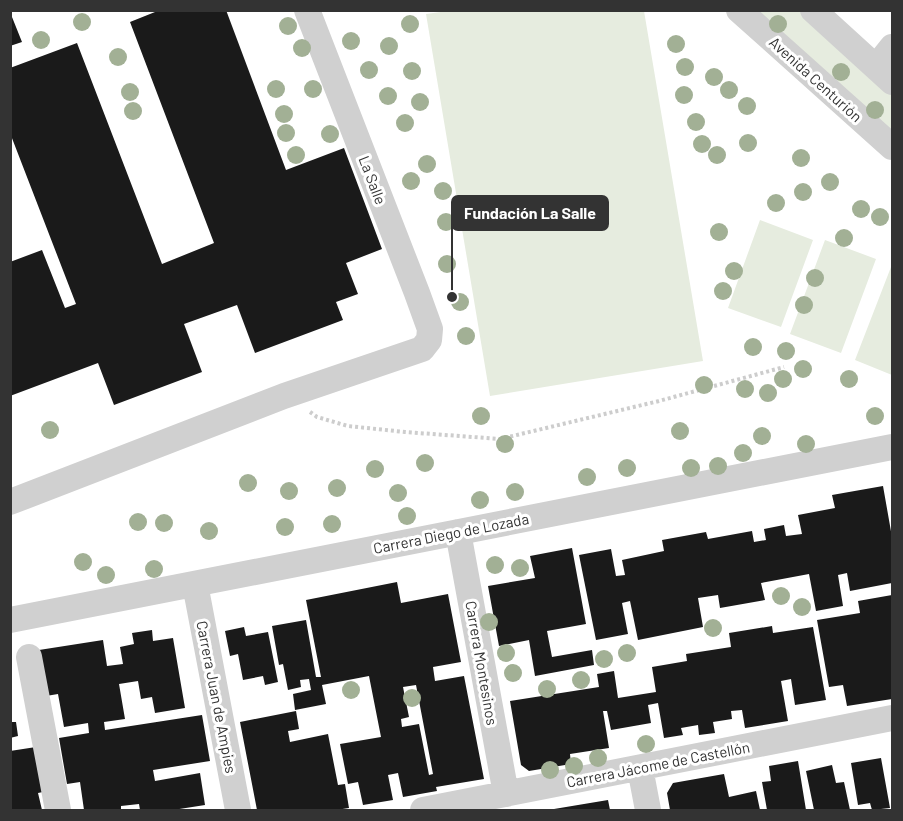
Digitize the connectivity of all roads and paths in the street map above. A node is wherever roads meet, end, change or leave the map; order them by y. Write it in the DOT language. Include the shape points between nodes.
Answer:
graph roads {
  1 [pos="307,10"];
  2 [pos="739,10"];
  3 [pos="827,15"];
  4 [pos="892,47"];
  5 [pos="884,75"];
  6 [pos="892,147"];
  7 [pos="784,368"];
  8 [pos="284,396"];
  9 [pos="892,447"];
  10 [pos="10,502"];
  11 [pos="458,532"];
  12 [pos="195,584"];
  13 [pos="10,620"];
  14 [pos="29,657"];
  15 [pos="892,718"];
  16 [pos="640,768"];
  17 [pos="506,794"];
  18 [pos="58,810"];
  19 [pos="238,810"];
  20 [pos="423,810"];
  21 [pos="648,810"];
  1 -- 8 [label="street, La Salle" via="430,329 429,340 422,349"];
  2 -- 6 [label="street, Avenida Centurión"];
  3 -- 5 [label="street"];
  4 -- 5 [label="street"];
  7 -- 8 [label="path" via="500,439 348,426 317,417"];
  8 -- 10 [label="street"];
  9 -- 11 [label="street, Carrera Diego de Lozada"];
  11 -- 12 [label="street, Carrera Diego de Lozada"];
  11 -- 17 [label="street, Carrera Montesinos"];
  12 -- 13 [label="street, Carrera Diego de Lozada"];
  12 -- 19 [label="street, Carrera Juan de Ampies"];
  14 -- 18 [label="street"];
  15 -- 16 [label="street, Carrera Jácome de Castellón"];
  16 -- 17 [label="street, Carrera Jácome de Castellón"];
  16 -- 21 [label="street"];
  17 -- 20 [label="street, Carrera Jácome de Castellón"];
}
